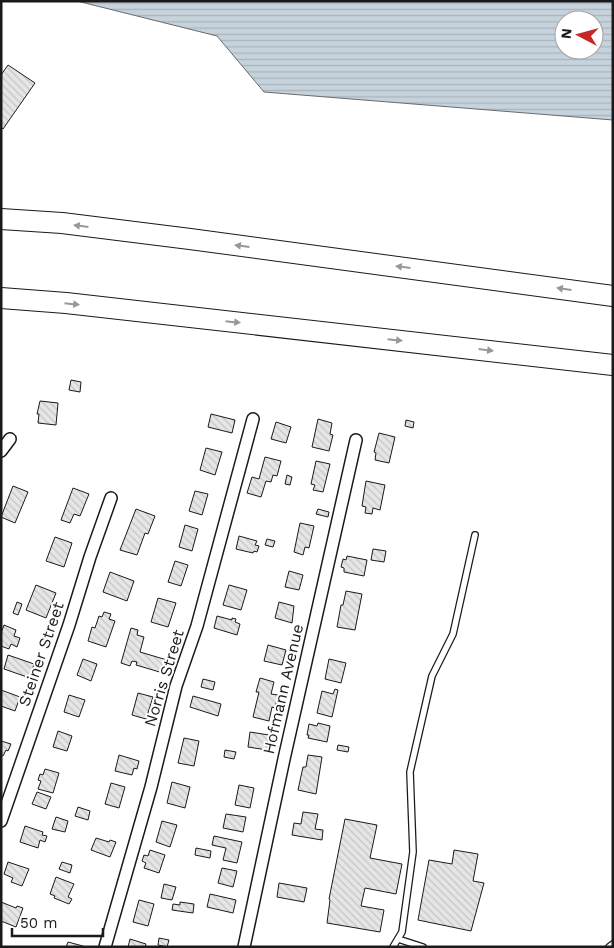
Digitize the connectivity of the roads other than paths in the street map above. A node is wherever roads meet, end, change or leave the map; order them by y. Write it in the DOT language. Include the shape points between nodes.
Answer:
graph roads {
  1 [pos="1,219"];
  2 [pos="613,296"];
  3 [pos="1,298"];
  4 [pos="613,365"];
  5 [pos="253,419"];
  6 [pos="10,439"];
  7 [pos="356,440"];
  8 [pos="1,451"];
  9 [pos="111,498"];
  10 [pos="475,535"];
  11 [pos="1,821"];
  12 [pos="398,939"];
  13 [pos="105,947"];
  14 [pos="244,947"];
  15 [pos="393,947"];
  16 [pos="423,947"];
  2 -- 1 [label="highway, one-way" via="151,234"];
  3 -- 4 [label="highway, one-way"];
  5 -- 13 [label="street, Norris Street"];
  6 -- 8 [label="street"];
  7 -- 14 [label="street, Hofmann Avenue"];
  9 -- 11 [label="street, Steiner Street"];
  10 -- 12 [label="lane" via="454,634 432,676 410,772 414,852 402,932"];
  12 -- 15 [label="lane"];
  12 -- 16 [label="lane"];
}
